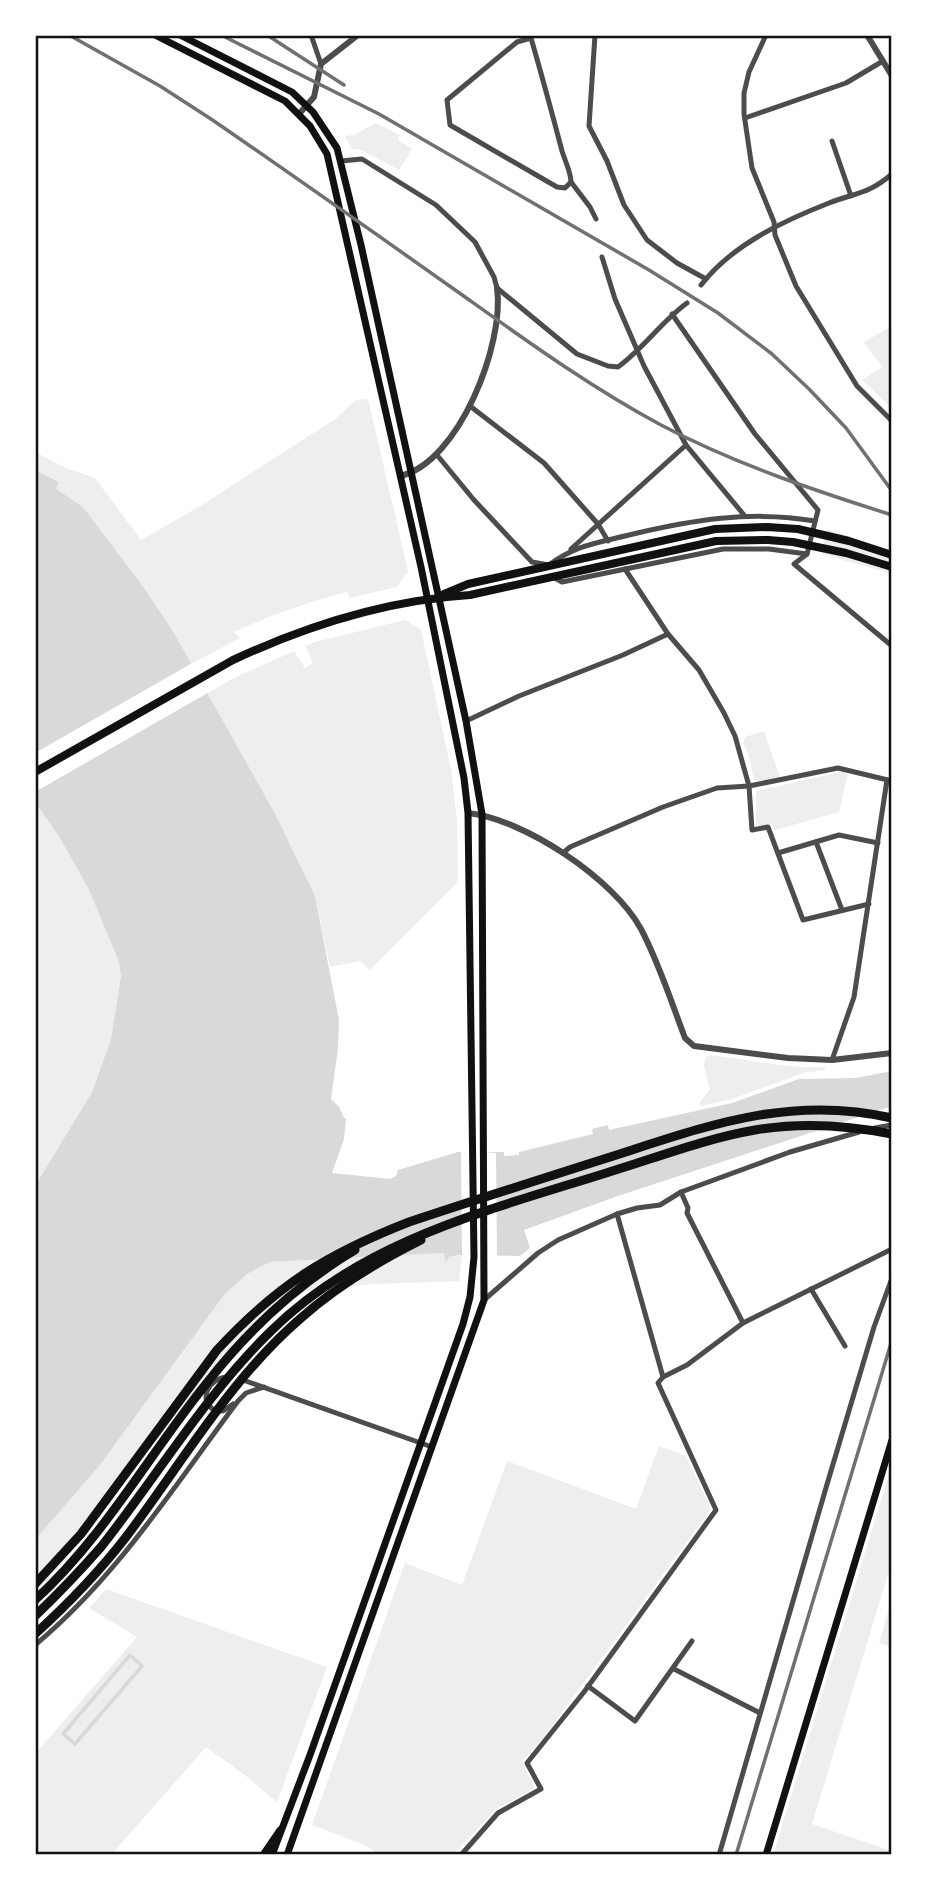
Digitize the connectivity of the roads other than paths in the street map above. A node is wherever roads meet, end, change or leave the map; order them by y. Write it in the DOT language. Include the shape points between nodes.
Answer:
graph roads {
  1 [pos="155,35"];
  2 [pos="180,35"];
  3 [pos="311,35"];
  4 [pos="358,35"];
  5 [pos="595,35"];
  6 [pos="766,35"];
  7 [pos="867,35"];
  8 [pos="531,37"];
  9 [pos="883,61"];
  10 [pos="320,64"];
  11 [pos="892,76"];
  12 [pos="307,106"];
  13 [pos="299,114"];
  14 [pos="745,118"];
  15 [pos="832,141"];
  16 [pos="341,161"];
  17 [pos="892,174"];
  18 [pos="571,182"];
  19 [pos="851,196"];
  20 [pos="596,219"];
  21 [pos="774,227"];
  22 [pos="602,257"];
  23 [pos="706,279"];
  24 [pos="701,285"];
  25 [pos="497,288"];
  26 [pos="687,303"];
  27 [pos="672,314"];
  28 [pos="638,352"];
  29 [pos="470,406"];
  30 [pos="892,421"];
  31 [pos="685,445"];
  32 [pos="437,455"];
  33 [pos="411,473"];
  34 [pos="400,475"];
  35 [pos="744,515"];
  36 [pos="815,521"];
  37 [pos="598,524"];
  38 [pos="608,541"];
  39 [pos="568,552"];
  40 [pos="807,554"];
  41 [pos="892,555"];
  42 [pos="549,565"];
  43 [pos="892,567"];
  44 [pos="625,569"];
  45 [pos="552,576"];
  46 [pos="439,597"];
  47 [pos="427,599"];
  48 [pos="668,634"];
  49 [pos="892,646"];
  50 [pos="466,721"];
  51 [pos="35,772"];
  52 [pos="889,780"];
  53 [pos="750,786"];
  54 [pos="468,813"];
  55 [pos="482,814"];
  56 [pos="816,842"];
  57 [pos="878,843"];
  58 [pos="563,853"];
  59 [pos="778,853"];
  60 [pos="869,904"];
  61 [pos="842,910"];
  62 [pos="892,1053"];
  63 [pos="832,1060"];
  64 [pos="892,1118"];
  65 [pos="892,1125"];
  66 [pos="892,1134"];
  67 [pos="681,1192"];
  68 [pos="617,1214"];
  69 [pos="470,1216"];
  70 [pos="409,1222"];
  71 [pos="892,1249"];
  72 [pos="892,1278"];
  73 [pos="811,1289"];
  74 [pos="484,1300"];
  75 [pos="743,1323"];
  76 [pos="845,1346"];
  77 [pos="663,1377"];
  78 [pos="264,1387"];
  79 [pos="238,1401"];
  80 [pos="892,1440"];
  81 [pos="421,1443"];
  82 [pos="432,1447"];
  83 [pos="35,1584"];
  84 [pos="35,1600"];
  85 [pos="35,1616"];
  86 [pos="35,1634"];
  87 [pos="692,1642"];
  88 [pos="35,1645"];
  89 [pos="674,1669"];
  90 [pos="588,1686"];
  91 [pos="760,1713"];
  92 [pos="286,1821"];
  93 [pos="262,1855"];
  94 [pos="272,1855"];
  95 [pos="287,1855"];
  96 [pos="461,1855"];
  97 [pos="719,1855"];
  98 [pos="766,1855"];
  1 -- 13 [label="main road" via="275,95"];
  2 -- 12 [label="main road" via="281,86"];
  3 -- 10 [label="street"];
  4 -- 10 [label="street"];
  5 -- 23 [label="street" via="589,127 624,205 647,240"];
  6 -- 14 [label="street" via="749,72"];
  7 -- 9 [label="street"];
  8 -- 18 [label="street"];
  8 -- 18 [label="street" via="517,42 447,100 448,121 557,187 565,188"];
  9 -- 11 [label="street"];
  9 -- 14 [label="street" via="846,83"];
  10 -- 12 [label="street" via="316,93"];
  12 -- 13 [label="street"];
  12 -- 16 [label="main road" via="332,138"];
  13 -- 34 [label="main road" via="322,144 331,166"];
  14 -- 21 [label="street" via="752,168"];
  15 -- 19 [label="street"];
  16 -- 25 [label="street" via="362,159 436,205 475,242"];
  16 -- 33 [label="main road"];
  17 -- 19 [label="street" via="867,192"];
  18 -- 20 [label="street"];
  19 -- 21 [label="street"];
  21 -- 23 [label="street"];
  21 -- 30 [label="street" via="786,267 824,334 856,386"];
  22 -- 28 [label="street"];
  23 -- 24 [label="street"];
  25 -- 28 [label="street" via="577,354 618,367"];
  25 -- 29 [label="street" via="494,339"];
  26 -- 27 [label="street"];
  27 -- 28 [label="street"];
  27 -- 36 [label="street" via="755,435 818,510"];
  28 -- 31 [label="street"];
  29 -- 32 [label="street"];
  29 -- 37 [label="street" via="544,463"];
  31 -- 35 [label="street"];
  31 -- 37 [label="street"];
  32 -- 33 [label="street"];
  32 -- 42 [label="street" via="532,562"];
  33 -- 34 [label="street"];
  33 -- 46 [label="main road"];
  34 -- 47 [label="main road"];
  35 -- 36 [label="street"];
  35 -- 38 [label="street" via="704,519"];
  36 -- 40 [label="street"];
  37 -- 38 [label="street"];
  37 -- 39 [label="street"];
  38 -- 39 [label="street"];
  39 -- 42 [label="street"];
  40 -- 44 [label="street" via="723,549"];
  40 -- 49 [label="street" via="793,564"];
  41 -- 42 [label="main road" via="820,533 767,527 715,529"];
  42 -- 46 [label="main road" via="468,584"];
  43 -- 45 [label="main road" via="819,547 768,540 716,541"];
  44 -- 45 [label="street" via="562,582"];
  44 -- 48 [label="street"];
  45 -- 46 [label="main road" via="470,595"];
  46 -- 47 [label="main road"];
  46 -- 50 [label="main road"];
  47 -- 51 [label="main road" via="323,623 267,645"];
  47 -- 54 [label="main road"];
  48 -- 50 [label="street"];
  48 -- 53 [label="street" via="699,670 724,713"];
  50 -- 55 [label="main road"];
  52 -- 53 [label="street" via="838,768"];
  52 -- 57 [label="street"];
  53 -- 58 [label="street" via="692,795"];
  53 -- 59 [label="street" via="752,830 768,827"];
  54 -- 55 [label="street"];
  54 -- 81 [label="main road" via="473,1278 467,1310"];
  55 -- 58 [label="street" via="530,833"];
  55 -- 74 [label="main road"];
  56 -- 57 [label="street" via="839,835"];
  56 -- 59 [label="street"];
  56 -- 61 [label="street"];
  57 -- 60 [label="street"];
  58 -- 63 [label="street" via="628,910 650,948 689,1042 702,1048"];
  59 -- 61 [label="street" via="803,920"];
  60 -- 61 [label="street"];
  60 -- 63 [label="street" via="854,998"];
  62 -- 63 [label="street"];
  64 -- 70 [label="highway" via="800,1109 728,1121"];
  65 -- 67 [label="street" via="790,1152"];
  66 -- 69 [label="highway" via="825,1126 755,1130"];
  67 -- 68 [label="street" via="660,1205"];
  67 -- 75 [label="street"];
  68 -- 74 [label="street" via="548,1247"];
  68 -- 77 [label="street"];
  69 -- 85 [label="highway" via="420,1234 349,1271 273,1328 215,1392 99,1548"];
  69 -- 86 [label="highway" via="357,1276 281,1337 227,1399 124,1539"];
  70 -- 83 [label="highway" via="325,1260 279,1290 246,1320 197,1376 81,1534"];
  70 -- 84 [label="highway" via="333,1263 274,1309 207,1382 113,1513"];
  71 -- 73 [label="street"];
  72 -- 91 [label="street"];
  73 -- 75 [label="street"];
  73 -- 76 [label="street"];
  74 -- 82 [label="main road"];
  75 -- 77 [label="street"];
  77 -- 90 [label="street" via="658,1383 716,1510"];
  78 -- 79 [label="street"];
  78 -- 79 [label="street" via="220,1377 205,1396 214,1410"];
  78 -- 81 [label="street"];
  79 -- 88 [label="street" via="121,1559"];
  80 -- 98 [label="main road"];
  81 -- 82 [label="street"];
  81 -- 92 [label="main road"];
  82 -- 95 [label="main road"];
  87 -- 89 [label="street"];
  89 -- 90 [label="street" via="635,1721"];
  89 -- 91 [label="street"];
  90 -- 96 [label="street" via="527,1763 541,1789 498,1813"];
  91 -- 97 [label="street"];
  92 -- 93 [label="main road"];
  92 -- 94 [label="main road"];
}
